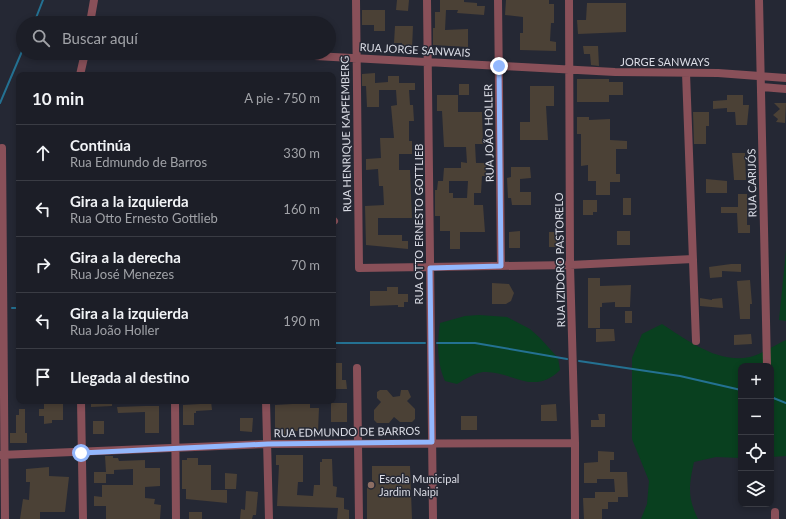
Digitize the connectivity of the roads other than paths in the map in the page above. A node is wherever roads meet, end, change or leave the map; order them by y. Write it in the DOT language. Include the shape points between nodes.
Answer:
graph roads {
  1 [pos="94,0"];
  2 [pos="356,0"];
  3 [pos="427,0"];
  4 [pos="498,0"];
  5 [pos="569,0"];
  6 [pos="759,0"];
  7 [pos="91,16"];
  8 [pos="336,57"];
  9 [pos="356,58"];
  10 [pos="83,60"];
  11 [pos="429,62"];
  12 [pos="499,66"];
  13 [pos="569,69"];
  14 [pos="81,72"];
  15 [pos="686,73"];
  16 [pos="760,75"];
  17 [pos="786,78"];
  18 [pos="760,86"];
  19 [pos="786,89"];
  20 [pos="2,148"];
  21 [pos="693,259"];
  22 [pos="570,265"];
  23 [pos="501,266"];
  24 [pos="430,268"];
  25 [pos="696,341"];
  26 [pos="767,363"];
  27 [pos="357,368"];
  28 [pos="81,404"];
  29 [pos="175,404"];
  30 [pos="266,404"];
  31 [pos="432,442"];
  32 [pos="575,443"];
  33 [pos="268,444"];
  34 [pos="358,444"];
  35 [pos="174,447"];
  36 [pos="81,453"];
  37 [pos="2,455"];
  38 [pos="4,519"];
  39 [pos="83,519"];
  40 [pos="176,519"];
  41 [pos="269,519"];
  42 [pos="359,519"];
  43 [pos="433,519"];
  44 [pos="575,519"];
  1 -- 7 [label="street"];
  2 -- 9 [label="street, RUA HENRIQUE KAPFEMBERG"];
  3 -- 11 [label="street, RUA OTTO ERNESTO GOTTLIEB"];
  4 -- 12 [label="street, RUA JOÃO HOLLER"];
  5 -- 13 [label="street, RUA IZIDORO PASTORELO"];
  6 -- 16 [label="street, RUA CARIJÓS"];
  8 -- 9 [label="street, RUA JORGE SANWAIS"];
  9 -- 11 [label="street, RUA JORGE SANWAIS"];
  9 -- 24 [label="street, RUA HENRIQUE KAPFEMBERG" via="359,268"];
  10 -- 14 [label="street"];
  11 -- 12 [label="street, RUA JORGE SANWAIS"];
  11 -- 24 [label="street, RUA OTTO ERNESTO GOTTLIEB"];
  12 -- 13 [label="street, RUA JORGE SANWAIS"];
  12 -- 23 [label="street, RUA JOÃO HOLLER"];
  13 -- 15 [label="street, JORGE SANWAYS"];
  13 -- 22 [label="street, RUA IZIDORO PASTORELO"];
  15 -- 16 [label="street, JORGE SANWAYS"];
  15 -- 21 [label="street"];
  16 -- 17 [label="street"];
  16 -- 18 [label="street, RUA CARIJÓS"];
  18 -- 19 [label="street"];
  18 -- 26 [label="street, RUA CARIJÓS"];
  20 -- 37 [label="street"];
  21 -- 22 [label="street"];
  21 -- 25 [label="street"];
  22 -- 23 [label="street"];
  22 -- 32 [label="street, RUA IZIDORO PASTORELO"];
  23 -- 24 [label="street"];
  24 -- 31 [label="street, RUA OTTO ERNESTO GOTTLIEB"];
  27 -- 34 [label="street"];
  28 -- 36 [label="street"];
  29 -- 35 [label="street"];
  30 -- 33 [label="street"];
  31 -- 32 [label="street, RUA EDMUNDO DE BARROS"];
  31 -- 34 [label="street, RUA EDMUNDO DE BARROS"];
  31 -- 43 [label="street, RUA OTTO ERNESTO GOTTLIEB"];
  32 -- 44 [label="street, RUA IZIDORO PASTORELO"];
  33 -- 34 [label="street, RUA EDMUNDO DE BARROS"];
  33 -- 35 [label="street, RUA EDMUNDO DE BARROS"];
  33 -- 41 [label="street"];
  34 -- 42 [label="street"];
  35 -- 36 [label="street, RUA EDMUNDO DE BARROS"];
  35 -- 40 [label="street"];
  36 -- 37 [label="street, RUA EDMUNDO DE BARROS"];
  36 -- 39 [label="street"];
  37 -- 38 [label="street"];
}
